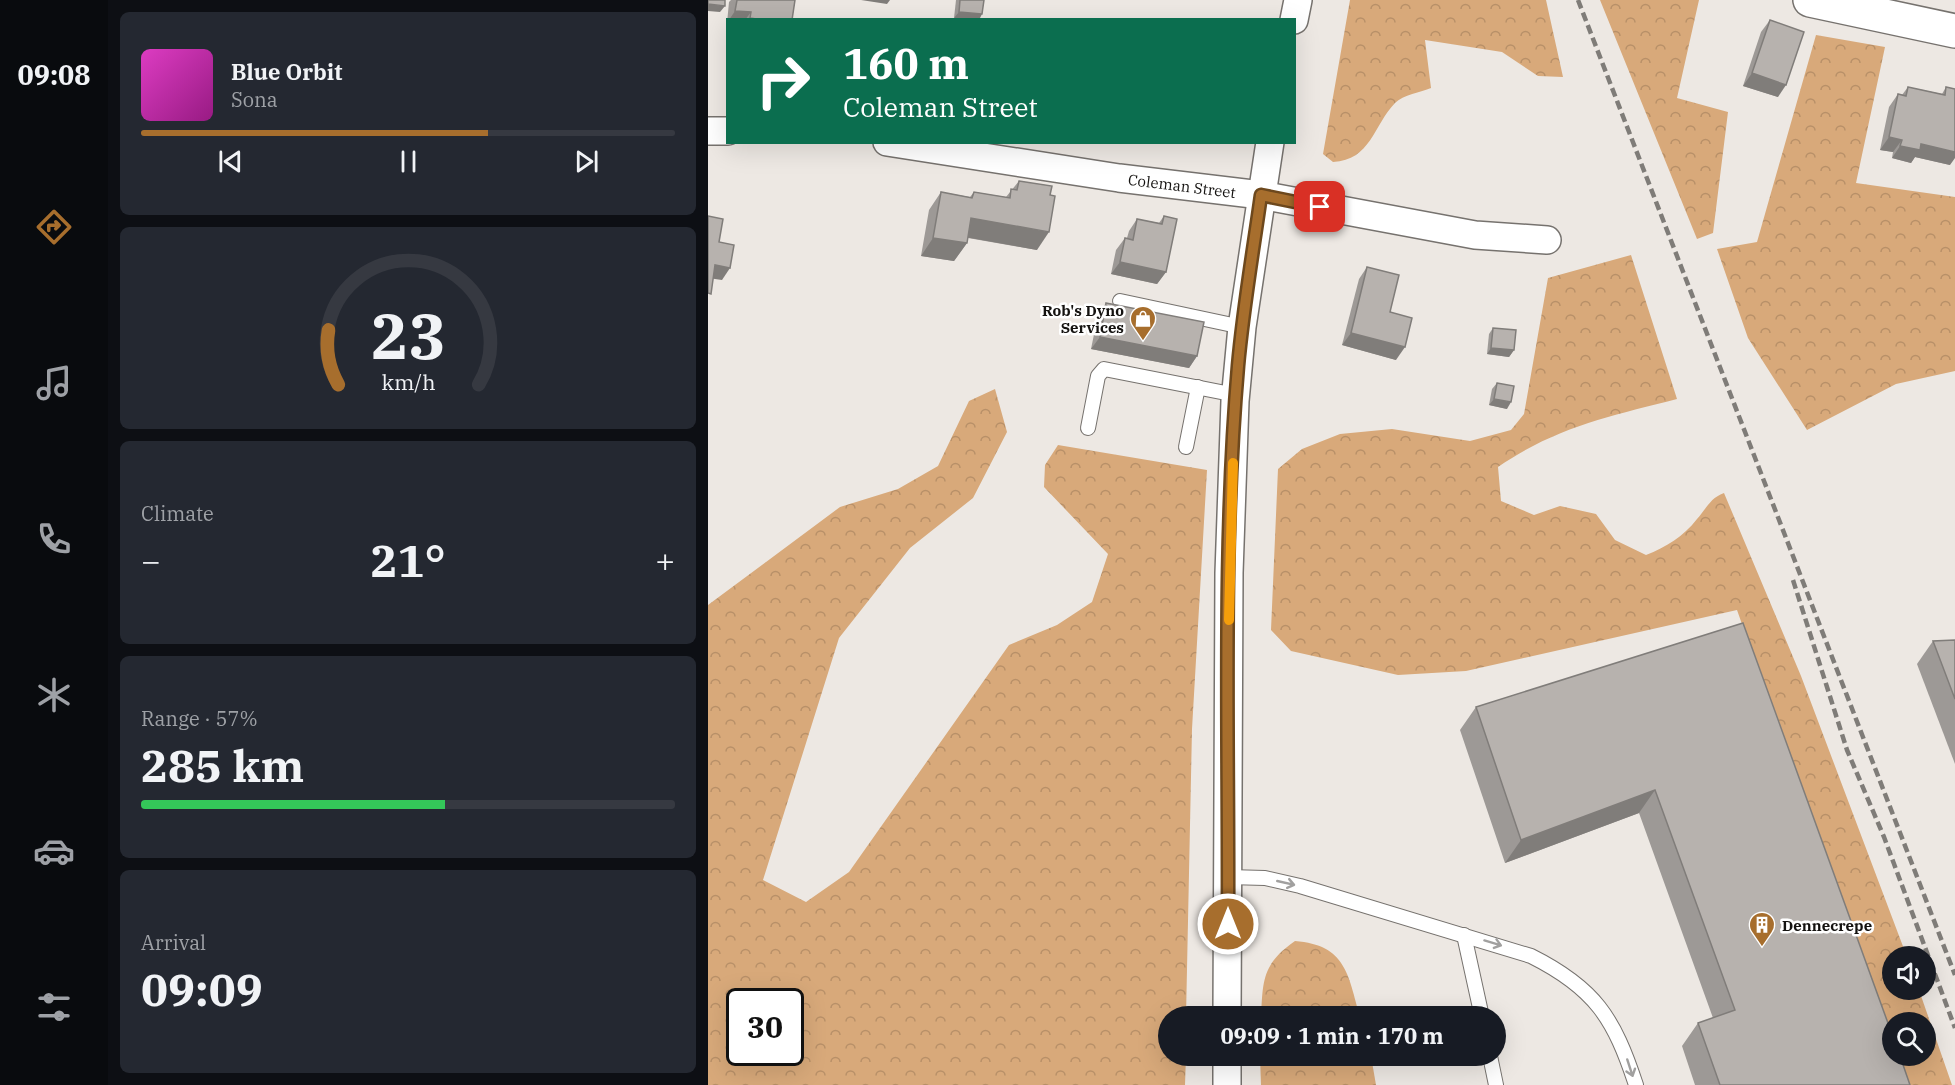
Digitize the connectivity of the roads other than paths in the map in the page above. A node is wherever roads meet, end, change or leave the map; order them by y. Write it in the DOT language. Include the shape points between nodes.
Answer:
graph roads {
  1 [pos="1298,0"];
  2 [pos="1810,0"];
  3 [pos="1294,18"];
  4 [pos="1955,31"];
  5 [pos="726,131"];
  6 [pos="708,132"];
  7 [pos="900,144"];
  8 [pos="1270,144"];
  9 [pos="1261,195"];
  10 [pos="1547,240"];
  11 [pos="1120,300"];
  12 [pos="1242,327"];
  13 [pos="1198,387"];
  14 [pos="1236,395"];
  15 [pos="1088,428"];
  16 [pos="1186,447"];
  17 [pos="1228,877"];
  18 [pos="1464,934"];
  19 [pos="1227,1006"];
  20 [pos="1480,1006"];
  21 [pos="1227,1066"];
  22 [pos="1492,1066"];
  23 [pos="1227,1085"];
  24 [pos="1496,1085"];
  25 [pos="1635,1085"];
  1 -- 3 [label="street"];
  2 -- 4 [label="main road"];
  5 -- 6 [label="street"];
  7 -- 9 [label="street, Coleman Street" via="1119,178"];
  8 -- 9 [label="street"];
  9 -- 10 [label="street, Coleman Street" via="1475,236"];
  9 -- 12 [label="street"];
  11 -- 12 [label="lane"];
  12 -- 14 [label="street"];
  13 -- 14 [label="lane"];
  13 -- 15 [label="lane" via="1104,369 1098,376"];
  13 -- 16 [label="lane"];
  14 -- 17 [label="street" via="1229,573"];
  17 -- 18 [label="lane, one-way" via="1265,878 1300,886"];
  17 -- 19 [label="street"];
  18 -- 20 [label="lane"];
  18 -- 25 [label="lane, one-way" via="1531,956 1590,996 1616,1031"];
  21 -- 23 [label="street"];
  22 -- 24 [label="lane"];
}
